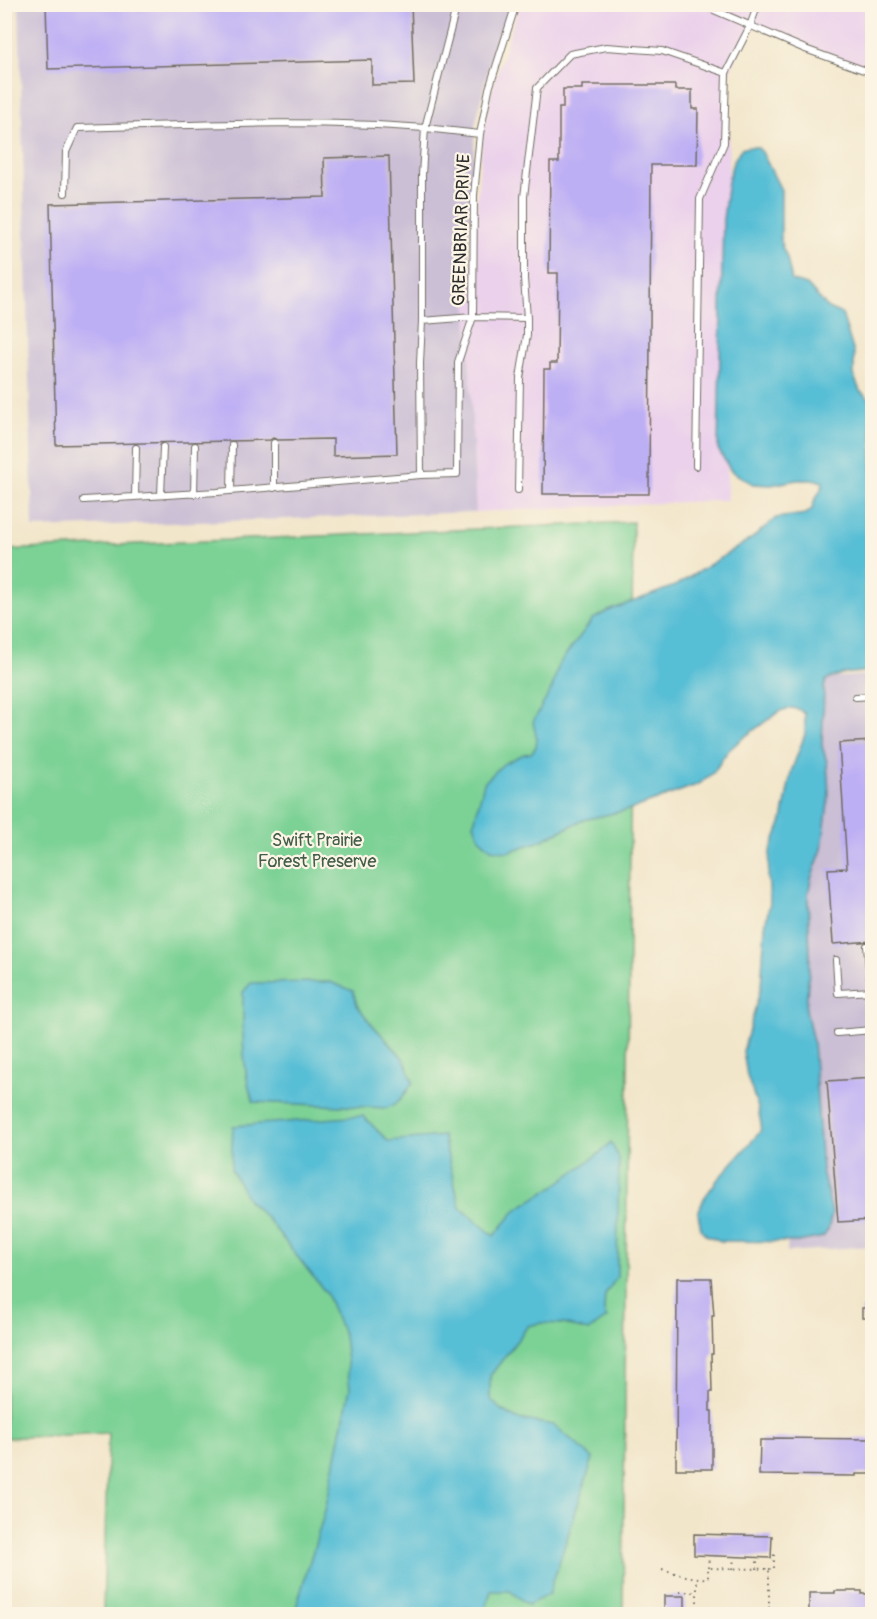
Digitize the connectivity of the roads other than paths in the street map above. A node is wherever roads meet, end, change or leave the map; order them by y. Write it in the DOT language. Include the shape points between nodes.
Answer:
graph roads {
  1 [pos="457,4"];
  2 [pos="516,4"];
  3 [pos="700,4"];
  4 [pos="758,4"];
  5 [pos="750,26"];
  6 [pos="726,73"];
  7 [pos="873,73"];
  8 [pos="424,128"];
  9 [pos="480,134"];
  10 [pos="65,193"];
  11 [pos="473,317"];
  12 [pos="528,318"];
  13 [pos="422,321"];
  14 [pos="274,443"];
  15 [pos="232,445"];
  16 [pos="195,446"];
  17 [pos="163,447"];
  18 [pos="135,448"];
  19 [pos="696,466"];
  20 [pos="421,476"];
  21 [pos="274,488"];
  22 [pos="518,490"];
  23 [pos="231,491"];
  24 [pos="194,494"];
  25 [pos="161,495"];
  26 [pos="135,497"];
  27 [pos="84,500"];
  28 [pos="873,696"];
  29 [pos="856,697"];
  30 [pos="867,946"];
  31 [pos="836,960"];
  32 [pos="872,991"];
  33 [pos="873,1030"];
  34 [pos="837,1033"];
  1 -- 8 [label="lane"];
  2 -- 9 [label="lane, GREENBRIAR DRIVE" via="489,89"];
  3 -- 5 [label="lane"];
  4 -- 5 [label="lane"];
  5 -- 6 [label="lane"];
  5 -- 7 [label="lane"];
  6 -- 12 [label="lane" via="662,51 606,47 570,54 537,88 524,197"];
  6 -- 19 [label="lane" via="724,143 700,199"];
  8 -- 9 [label="lane"];
  8 -- 10 [label="lane" via="282,123 77,128 66,152"];
  8 -- 13 [label="lane"];
  9 -- 11 [label="lane, GREENBRIAR DRIVE" via="474,195"];
  11 -- 12 [label="lane"];
  11 -- 13 [label="lane"];
  11 -- 20 [label="lane, GREENBRIAR DRIVE" via="458,362 457,474"];
  12 -- 22 [label="lane" via="520,378"];
  13 -- 20 [label="lane"];
  14 -- 21 [label="lane"];
  15 -- 23 [label="lane"];
  16 -- 24 [label="lane"];
  17 -- 25 [label="lane"];
  18 -- 26 [label="lane"];
  20 -- 21 [label="lane"];
  21 -- 23 [label="lane"];
  23 -- 24 [label="lane"];
  24 -- 25 [label="lane"];
  25 -- 26 [label="lane"];
  26 -- 27 [label="lane"];
  28 -- 29 [label="lane"];
  30 -- 32 [label="lane"];
  31 -- 32 [label="lane" via="837,993"];
  33 -- 34 [label="lane"];
}
